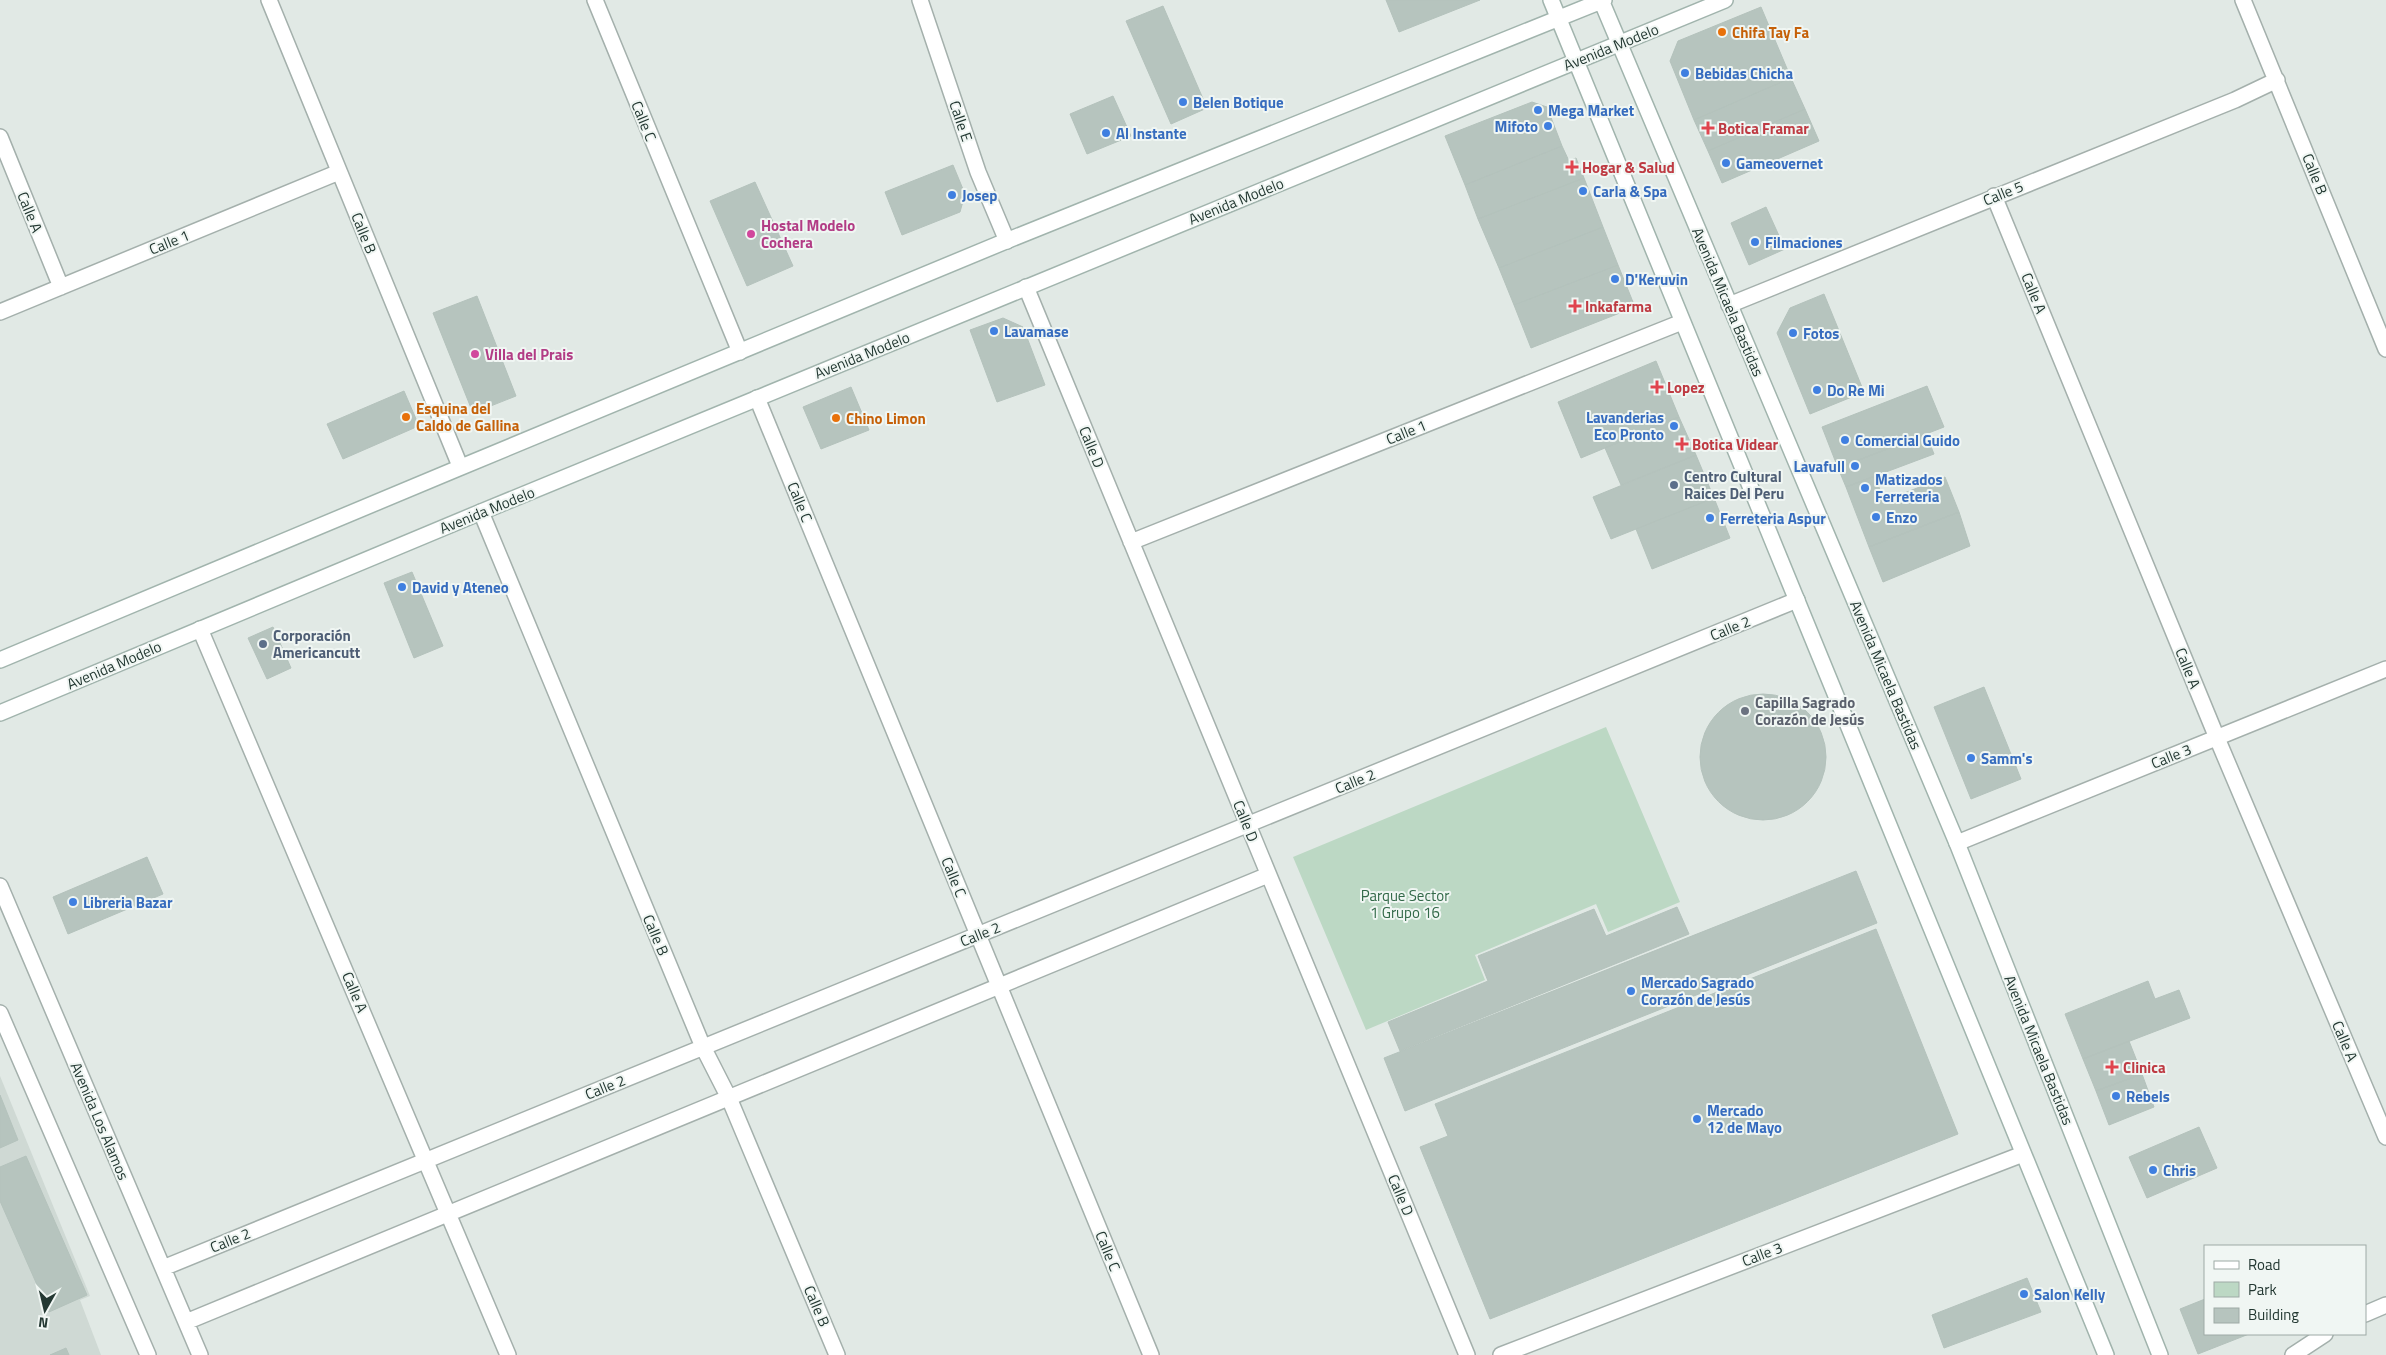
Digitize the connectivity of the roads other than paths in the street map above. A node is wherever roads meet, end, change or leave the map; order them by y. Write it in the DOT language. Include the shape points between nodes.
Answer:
graph roads {
  1 [pos="269,0"];
  2 [pos="594,0"];
  3 [pos="920,0"];
  4 [pos="1551,0"];
  5 [pos="1602,0"];
  6 [pos="1725,0"];
  7 [pos="2243,0"];
  8 [pos="1558,19"];
  9 [pos="1619,44"];
  10 [pos="1576,61"];
  11 [pos="2277,80"];
  12 [pos="0,137"];
  13 [pos="339,172"];
  14 [pos="1994,196"];
  15 [pos="1006,241"];
  16 [pos="61,287"];
  17 [pos="1026,287"];
  18 [pos="1729,305"];
  19 [pos="0,312"];
  20 [pos="1682,322"];
  21 [pos="2386,349"];
  22 [pos="740,352"];
  23 [pos="757,398"];
  24 [pos="460,466"];
  25 [pos="481,512"];
  26 [pos="1131,542"];
  27 [pos="1797,600"];
  28 [pos="200,629"];
  29 [pos="0,660"];
  30 [pos="2386,669"];
  31 [pos="0,713"];
  32 [pos="2217,738"];
  33 [pos="1248,825"];
  34 [pos="1957,843"];
  35 [pos="1268,875"];
  36 [pos="0,886"];
  37 [pos="978,935"];
  38 [pos="999,986"];
  39 [pos="0,1013"];
  40 [pos="703,1047"];
  41 [pos="730,1098"];
  42 [pos="2386,1137"];
  43 [pos="2023,1154"];
  44 [pos="427,1160"];
  45 [pos="449,1214"];
  46 [pos="163,1268"];
  47 [pos="2386,1305"];
  48 [pos="2366,1314"];
  49 [pos="186,1322"];
  50 [pos="2323,1335"];
  51 [pos="148,1355"];
  52 [pos="200,1355"];
  53 [pos="508,1355"];
  54 [pos="837,1355"];
  55 [pos="1151,1355"];
  56 [pos="1467,1355"];
  57 [pos="1501,1355"];
  58 [pos="2106,1355"];
  59 [pos="2160,1355"];
  60 [pos="2293,1355"];
  1 -- 13 [label="street, Calle B"];
  2 -- 22 [label="street, Calle C"];
  3 -- 15 [label="street, Calle E" via="978,172"];
  4 -- 8 [label="street"];
  5 -- 8 [label="street"];
  5 -- 9 [label="street, Avenida Micaela Bastidas"];
  6 -- 9 [label="street, Avenida Modelo"];
  7 -- 11 [label="street, Calle B"];
  8 -- 10 [label="street"];
  8 -- 15 [label="street"];
  9 -- 10 [label="street, Avenida Modelo"];
  9 -- 18 [label="street, Avenida Micaela Bastidas"];
  10 -- 17 [label="street, Avenida Modelo"];
  10 -- 20 [label="street"];
  11 -- 14 [label="street, Calle 5" via="2235,100"];
  11 -- 21 [label="street, Calle B"];
  12 -- 16 [label="street, Calle A"];
  13 -- 16 [label="street, Calle 1"];
  13 -- 24 [label="street, Calle B"];
  14 -- 18 [label="street, Calle 5"];
  14 -- 32 [label="street, Calle A"];
  15 -- 22 [label="street"];
  16 -- 19 [label="street, Calle 1"];
  17 -- 23 [label="street, Avenida Modelo"];
  17 -- 26 [label="street, Calle D"];
  18 -- 34 [label="street, Avenida Micaela Bastidas"];
  20 -- 26 [label="street, Calle 1"];
  20 -- 27 [label="street"];
  22 -- 24 [label="street"];
  23 -- 25 [label="street, Avenida Modelo"];
  23 -- 37 [label="street, Calle C"];
  24 -- 29 [label="street"];
  25 -- 28 [label="street, Avenida Modelo"];
  25 -- 40 [label="street, Calle B"];
  26 -- 33 [label="street, Calle D"];
  27 -- 33 [label="street, Calle 2"];
  27 -- 43 [label="street"];
  28 -- 31 [label="street, Avenida Modelo"];
  28 -- 44 [label="street, Calle A"];
  30 -- 32 [label="street, Calle 3"];
  32 -- 34 [label="street, Calle 3"];
  32 -- 42 [label="street, Calle A"];
  33 -- 35 [label="street, Calle D"];
  33 -- 37 [label="street, Calle 2"];
  34 -- 59 [label="street, Avenida Micaela Bastidas"];
  35 -- 38 [label="street"];
  35 -- 56 [label="street, Calle D"];
  36 -- 46 [label="street, Avenida Los Alamos"];
  37 -- 38 [label="street, Calle C"];
  37 -- 40 [label="street, Calle 2"];
  38 -- 41 [label="street"];
  38 -- 55 [label="street, Calle C"];
  39 -- 51 [label="street"];
  40 -- 41 [label="street, Calle B"];
  40 -- 44 [label="street, Calle 2"];
  41 -- 45 [label="street"];
  41 -- 54 [label="street, Calle B"];
  43 -- 57 [label="street, Calle 3"];
  43 -- 58 [label="street"];
  44 -- 45 [label="street, Calle A"];
  44 -- 46 [label="street, Calle 2"];
  45 -- 49 [label="street"];
  45 -- 53 [label="street, Calle A"];
  46 -- 49 [label="street, Avenida Los Alamos"];
  47 -- 48 [label="street"];
  49 -- 52 [label="street, Avenida Los Alamos"];
  50 -- 60 [label="street"];
}
